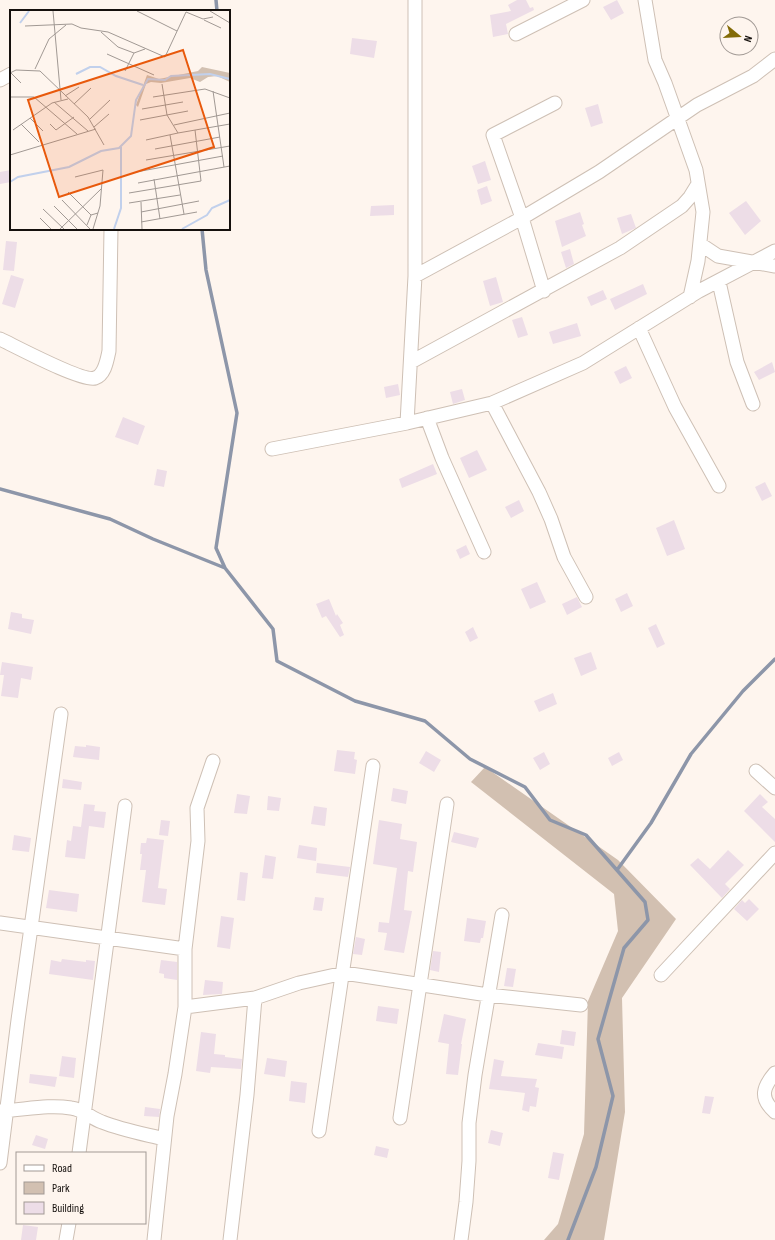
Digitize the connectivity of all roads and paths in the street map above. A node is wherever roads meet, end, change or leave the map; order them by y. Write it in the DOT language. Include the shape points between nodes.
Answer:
graph roads {
  1 [pos="415,0"];
  2 [pos="583,0"];
  3 [pos="645,0"];
  4 [pos="516,34"];
  5 [pos="775,59"];
  6 [pos="10,75"];
  7 [pos="0,80"];
  8 [pos="555,103"];
  9 [pos="678,120"];
  10 [pos="698,184"];
  11 [pos="522,218"];
  12 [pos="111,230"];
  13 [pos="700,244"];
  14 [pos="775,251"];
  15 [pos="756,262"];
  16 [pos="775,266"];
  17 [pos="415,276"];
  18 [pos="719,282"];
  19 [pos="544,291"];
  20 [pos="690,297"];
  21 [pos="640,328"];
  22 [pos="0,339"];
  23 [pos="410,362"];
  24 [pos="492,403"];
  25 [pos="753,404"];
  26 [pos="427,418"];
  27 [pos="407,423"];
  28 [pos="272,449"];
  29 [pos="720,486"];
  30 [pos="484,552"];
  31 [pos="586,597"];
  32 [pos="62,714"];
  33 [pos="213,761"];
  34 [pos="373,766"];
  35 [pos="756,770"];
  36 [pos="775,788"];
  37 [pos="447,804"];
  38 [pos="125,806"];
  39 [pos="775,853"];
  40 [pos="502,915"];
  41 [pos="0,923"];
  42 [pos="32,928"];
  43 [pos="107,938"];
  44 [pos="185,949"];
  45 [pos="344,973"];
  46 [pos="661,975"];
  47 [pos="420,985"];
  48 [pos="488,995"];
  49 [pos="255,998"];
  50 [pos="580,1006"];
  51 [pos="185,1007"];
  52 [pos="775,1073"];
  53 [pos="4,1111"];
  54 [pos="86,1112"];
  55 [pos="775,1112"];
  56 [pos="400,1118"];
  57 [pos="319,1131"];
  58 [pos="164,1139"];
  59 [pos="79,1152"];
  60 [pos="0,1163"];
  61 [pos="69,1224"];
  62 [pos="66,1240"];
  63 [pos="154,1240"];
  64 [pos="230,1240"];
  65 [pos="460,1240"];
  1 -- 17 [label="street"];
  2 -- 4 [label="street"];
  3 -- 9 [label="street" via="655,60"];
  5 -- 9 [label="street" via="753,76 697,105"];
  6 -- 7 [label="street"];
  8 -- 11 [label="street" via="493,135"];
  9 -- 10 [label="street" via="696,170"];
  9 -- 11 [label="street" via="599,172"];
  10 -- 13 [label="street" via="703,212"];
  10 -- 19 [label="street" via="682,206 620,248"];
  11 -- 17 [label="street"];
  11 -- 19 [label="street"];
  12 -- 22 [label="street" via="109,351 107,363 100,374 95,378 87,378"];
  13 -- 15 [label="street" via="718,256"];
  13 -- 20 [label="street"];
  14 -- 15 [label="street"];
  15 -- 16 [label="street"];
  15 -- 18 [label="street"];
  17 -- 23 [label="street"];
  18 -- 20 [label="street"];
  18 -- 25 [label="street" via="737,362"];
  19 -- 23 [label="street"];
  20 -- 21 [label="street"];
  21 -- 24 [label="street" via="583,363"];
  21 -- 29 [label="street" via="675,407"];
  23 -- 27 [label="street"];
  24 -- 26 [label="street"];
  24 -- 31 [label="street" via="539,492 564,557"];
  26 -- 27 [label="street"];
  26 -- 30 [label="street"];
  27 -- 28 [label="street"];
  32 -- 42 [label="street"];
  33 -- 44 [label="street" via="197,808 198,841"];
  34 -- 45 [label="street"];
  35 -- 36 [label="street"];
  37 -- 47 [label="street"];
  38 -- 43 [label="street"];
  39 -- 46 [label="street"];
  40 -- 48 [label="street"];
  41 -- 42 [label="street"];
  42 -- 43 [label="street"];
  42 -- 53 [label="street"];
  43 -- 44 [label="street"];
  43 -- 54 [label="street"];
  44 -- 51 [label="street"];
  45 -- 47 [label="street"];
  45 -- 49 [label="street" via="299,983"];
  45 -- 57 [label="street"];
  47 -- 48 [label="street"];
  47 -- 56 [label="street"];
  48 -- 50 [label="street"];
  48 -- 65 [label="street" via="469,1123 469,1161"];
  49 -- 51 [label="street"];
  49 -- 64 [label="street" via="247,1095"];
  51 -- 58 [label="street"];
  52 -- 55 [label="street" via="763,1092"];
  53 -- 54 [label="street" via="71,1108"];
  53 -- 60 [label="street"];
  54 -- 58 [label="street" via="112,1126"];
  54 -- 59 [label="street"];
  58 -- 63 [label="street"];
  61 -- 62 [label="street"];
}
